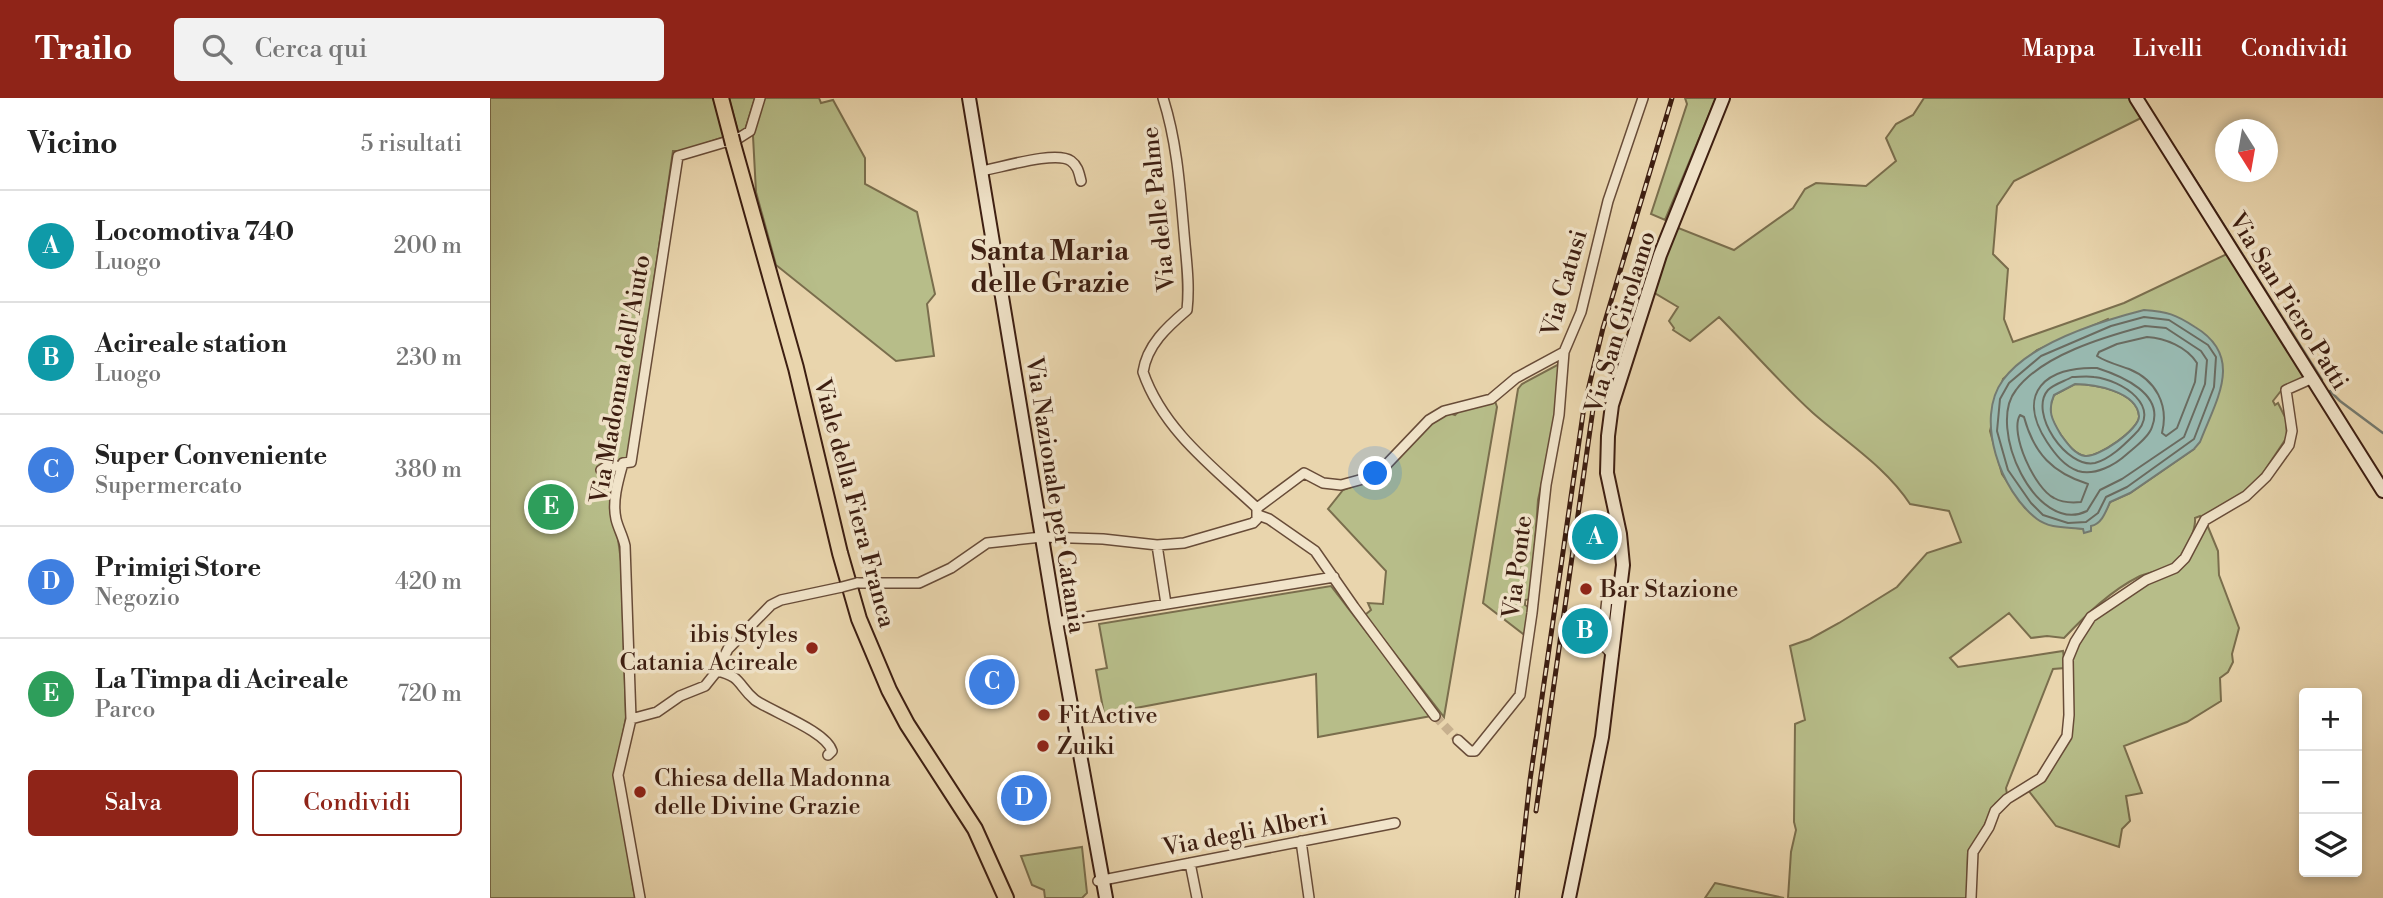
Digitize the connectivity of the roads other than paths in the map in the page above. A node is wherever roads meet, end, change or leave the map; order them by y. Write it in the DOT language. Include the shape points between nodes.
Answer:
graph roads {
  1 [pos="721,98"];
  2 [pos="760,98"];
  3 [pos="969,98"];
  4 [pos="1163,98"];
  5 [pos="1643,98"];
  6 [pos="1723,98"];
  7 [pos="2136,98"];
  8 [pos="981,172"];
  9 [pos="1081,181"];
  10 [pos="1564,352"];
  11 [pos="2313,378"];
  12 [pos="622,467"];
  13 [pos="601,470"];
  14 [pos="2383,491"];
  15 [pos="1257,512"];
  16 [pos="1042,537"];
  17 [pos="1157,545"];
  18 [pos="1334,577"];
  19 [pos="1613,599"];
  20 [pos="1166,604"];
  21 [pos="1056,622"];
  22 [pos="1613,656"];
  23 [pos="717,671"];
  24 [pos="1435,716"];
  25 [pos="631,719"];
  26 [pos="1458,740"];
  27 [pos="828,755"];
  28 [pos="1395,823"];
  29 [pos="1301,841"];
  30 [pos="1190,863"];
  31 [pos="1100,880"];
  32 [pos="1003,895"];
  33 [pos="640,898"];
  34 [pos="1098,898"];
  35 [pos="1106,898"];
  36 [pos="1197,898"];
  37 [pos="1309,898"];
  38 [pos="1569,898"];
  39 [pos="1971,898"];
  1 -- 32 [label="main road, Viale della Fiera Franca" via="859,619 895,701 975,829"];
  2 -- 12 [label="street, Via Madonna dell'Aiuto" via="750,131 678,156 631,462"];
  3 -- 8 [label="street, Via Nazionale per Catania"];
  4 -- 15 [label="street, Via delle Palme" via="1179,177 1188,303 1154,343 1143,372 1159,407 1179,434"];
  5 -- 10 [label="street, Via Catusi" via="1608,201 1581,312"];
  6 -- 19 [label="street, Via San Girolamo" via="1660,255 1612,405 1606,473 1622,550"];
  7 -- 11 [label="street, Via San Piero Patti"];
  8 -- 9 [label="street" via="1064,158 1074,164"];
  8 -- 16 [label="street, Via Nazionale per Catania"];
  10 -- 15 [label="street, Via Catusi" via="1517,378 1491,399 1444,411 1429,420 1386,465 1363,479 1341,485 1323,483 1304,473"];
  10 -- 26 [label="street, Via Ponte" via="1520,695 1475,751"];
  11 -- 14 [label="street, Via San Piero Patti"];
  11 -- 39 [label="street" via="2286,390 2291,438 2266,477 2246,496 2205,520 2175,568 2146,580 2091,617 2068,659 2067,736 2040,778 1995,811 1973,852"];
  12 -- 13 [label="street" via="609,465"];
  12 -- 25 [label="street, Via Madonna dell'Aiuto" via="615,497 616,520 625,546"];
  15 -- 17 [label="street, Via Catusi" via="1252,523 1184,543"];
  15 -- 18 [label="street" via="1315,551"];
  16 -- 17 [label="street, Via Catusi"];
  16 -- 21 [label="street, Via Nazionale per Catania"];
  16 -- 23 [label="street, Via Catusi, bridge" via="987,543 919,583 857,583 771,605 727,649"];
  17 -- 20 [label="street"];
  18 -- 20 [label="street"];
  18 -- 24 [label="street"];
  19 -- 22 [label="street, Via San Girolamo"];
  19 -- 22 [label="street" via="1602,643"];
  20 -- 21 [label="street"];
  21 -- 31 [label="street, Via Nazionale per Catania"];
  22 -- 38 [label="street, Via San Girolamo" via="1602,737"];
  23 -- 25 [label="street" via="705,686 657,712"];
  23 -- 27 [label="street" via="732,674 756,701 792,718 828,744 832,751"];
  25 -- 33 [label="street, Via Madonna dell'Aiuto" via="618,775"];
  28 -- 29 [label="street, Via degli Alberi"];
  29 -- 30 [label="street, Via degli Alberi"];
  29 -- 37 [label="street"];
  30 -- 31 [label="street, Via degli Alberi"];
  30 -- 36 [label="street"];
  31 -- 34 [label="street"];
  31 -- 35 [label="street, Via Nazionale per Catania"];
}
